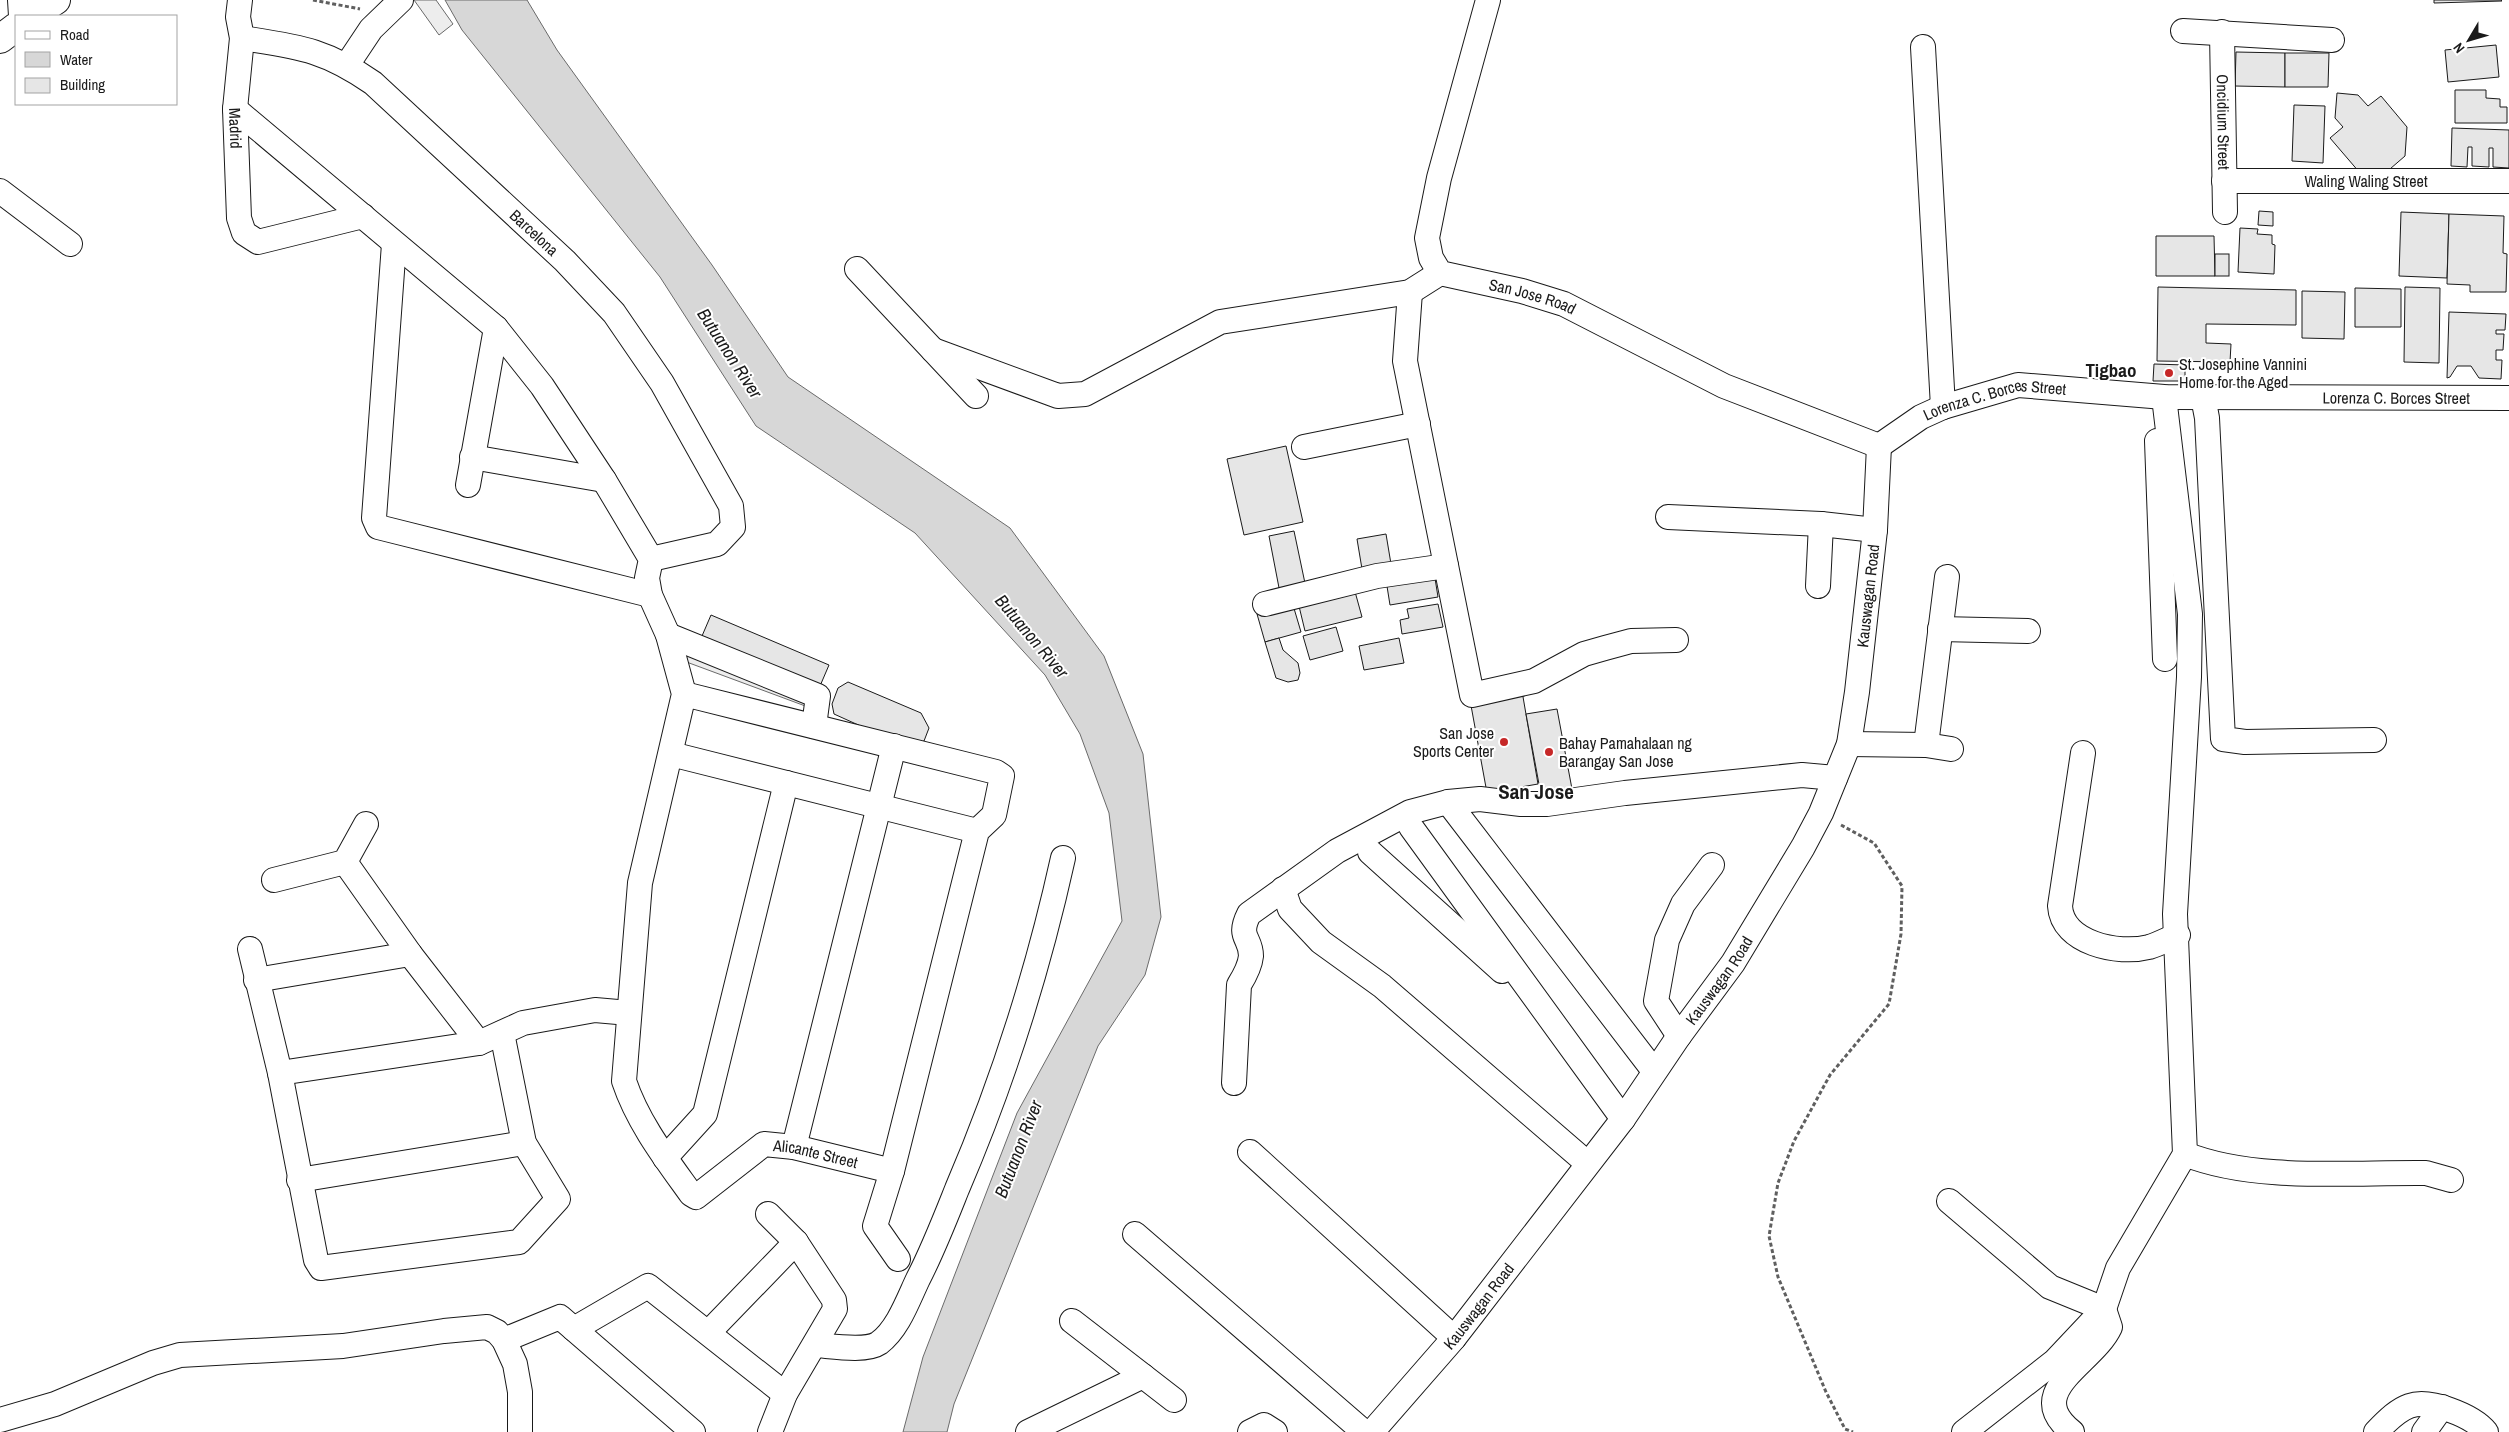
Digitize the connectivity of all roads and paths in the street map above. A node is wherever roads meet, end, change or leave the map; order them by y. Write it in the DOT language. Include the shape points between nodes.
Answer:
graph roads {
  1 [pos="20,0"];
  2 [pos="56,0"];
  3 [pos="240,0"];
  4 [pos="256,0"];
  5 [pos="313,0"];
  6 [pos="1488,0"];
  7 [pos="393,7"];
  8 [pos="21,15"];
  9 [pos="34,15"];
  10 [pos="15,28"];
  11 [pos="2183,31"];
  12 [pos="2222,32"];
  13 [pos="242,38"];
  14 [pos="0,39"];
  15 [pos="2332,40"];
  16 [pos="1923,47"];
  17 [pos="347,65"];
  18 [pos="235,109"];
  19 [pos="2224,180"];
  20 [pos="2509,181"];
  21 [pos="0,191"];
  22 [pos="2225,212"];
  23 [pos="363,216"];
  24 [pos="70,244"];
  25 [pos="394,244"];
  26 [pos="856,269"];
  27 [pos="1440,273"];
  28 [pos="1410,292"];
  29 [pos="496,328"];
  30 [pos="934,350"];
  31 [pos="976,396"];
  32 [pos="2159,396"];
  33 [pos="2203,397"];
  34 [pos="2509,398"];
  35 [pos="1943,407"];
  36 [pos="1418,424"];
  37 [pos="1304,446"];
  38 [pos="1879,446"];
  39 [pos="472,457"];
  40 [pos="604,480"];
  41 [pos="468,485"];
  42 [pos="1668,517"];
  43 [pos="1821,524"];
  44 [pos="1875,530"];
  45 [pos="651,558"];
  46 [pos="1446,566"];
  47 [pos="1947,577"];
  48 [pos="1818,586"];
  49 [pos="650,595"];
  50 [pos="1265,604"];
  51 [pos="1940,629"];
  52 [pos="2028,631"];
  53 [pos="668,635"];
  54 [pos="1676,640"];
  55 [pos="2165,659"];
  56 [pos="684,694"];
  57 [pos="814,726"];
  58 [pos="2374,740"];
  59 [pos="1849,744"];
  60 [pos="1926,745"];
  61 [pos="894,746"];
  62 [pos="1951,749"];
  63 [pos="2083,753"];
  64 [pos="671,754"];
  65 [pos="1835,778"];
  66 [pos="786,783"];
  67 [pos="1448,802"];
  68 [pos="878,806"];
  69 [pos="1821,813"];
  70 [pos="366,824"];
  71 [pos="1411,827"];
  72 [pos="977,831"];
  73 [pos="1370,852"];
  74 [pos="1063,858"];
  75 [pos="345,862"];
  76 [pos="1436,862"];
  77 [pos="1712,866"];
  78 [pos="274,880"];
  79 [pos="1405,884"];
  80 [pos="1283,889"];
  81 [pos="2178,935"];
  82 [pos="250,949"];
  83 [pos="410,954"];
  84 [pos="256,980"];
  85 [pos="1536,1002"];
  86 [pos="629,1013"];
  87 [pos="502,1033"];
  88 [pos="1679,1036"];
  89 [pos="479,1042"];
  90 [pos="1654,1071"];
  91 [pos="280,1073"];
  92 [pos="1234,1083"];
  93 [pos="1622,1119"];
  94 [pos="524,1143"];
  95 [pos="794,1147"];
  96 [pos="1250,1152"];
  97 [pos="2185,1154"];
  98 [pos="665,1158"];
  99 [pos="1587,1163"];
  100 [pos="892,1171"];
  101 [pos="299,1180"];
  102 [pos="2451,1180"];
  103 [pos="1949,1201"];
  104 [pos="768,1214"];
  105 [pos="1136,1234"];
  106 [pos="796,1242"];
  107 [pos="898,1259"];
  108 [pos="2104,1309"];
  109 [pos="1072,1321"];
  110 [pos="574,1329"];
  111 [pos="708,1332"];
  112 [pos="1454,1338"];
  113 [pos="504,1340"];
  114 [pos="815,1345"];
  115 [pos="1143,1376"];
  116 [pos="785,1394"];
  117 [pos="1174,1400"];
  118 [pos="2442,1407"];
  119 [pos="0,1420"];
  120 [pos="521,1431"];
  121 [pos="693,1432"];
  122 [pos="770,1432"];
  123 [pos="1028,1432"];
  124 [pos="1250,1432"];
  125 [pos="1275,1432"];
  126 [pos="1364,1432"];
  127 [pos="1372,1432"];
  128 [pos="1852,1432"];
  129 [pos="1964,1432"];
  130 [pos="2072,1432"];
  131 [pos="2376,1432"];
  132 [pos="2424,1432"];
  133 [pos="2486,1432"];
  1 -- 8 [label="street"];
  2 -- 9 [label="main road"];
  3 -- 13 [label="street, Madrid" via="238,17"];
  4 -- 13 [label="street, Madrid" via="255,17"];
  5 -- 7 [label="path"];
  6 -- 27 [label="street" via="1439,178 1428,238 1431,258"];
  7 -- 17 [label="street" via="371,29"];
  10 -- 14 [label="main road"];
  11 -- 12 [label="street"];
  12 -- 15 [label="street"];
  12 -- 19 [label="street, Oncidium Street"];
  13 -- 17 [label="street, Barcelona" via="303,47"];
  13 -- 18 [label="street, Madrid"];
  16 -- 35 [label="street"];
  17 -- 45 [label="street, Barcelona" via="413,118 565,260 614,313 667,391 731,506 733,528 717,544"];
  18 -- 23 [label="street"];
  18 -- 23 [label="street, Madrid" via="239,218 244,233 258,242"];
  19 -- 20 [label="street, Waling Waling Street"];
  19 -- 22 [label="street, Oncidium Street"];
  21 -- 24 [label="street"];
  23 -- 25 [label="street"];
  25 -- 29 [label="street"];
  25 -- 49 [label="street" via="374,518 378,527"];
  26 -- 30 [label="street"];
  27 -- 28 [label="street"];
  27 -- 38 [label="street, San Jose Road" via="1564,304 1724,386"];
  28 -- 30 [label="street" via="1220,322 1086,394 1058,396"];
  28 -- 36 [label="street" via="1405,361"];
  29 -- 39 [label="street"];
  29 -- 40 [label="street" via="542,386"];
  30 -- 31 [label="street"];
  32 -- 33 [label="street, Lorenza C. Borces Street"];
  32 -- 35 [label="street, Lorenza C. Borces Street" via="2018,385"];
  32 -- 55 [label="street" via="2156,416"];
  32 -- 81 [label="street" via="2190,614 2176,914"];
  33 -- 34 [label="street, Lorenza C. Borces Street"];
  33 -- 58 [label="street" via="2207,418 2223,739 2245,742"];
  35 -- 38 [label="street, Lorenza C. Borces Street" via="1921,417"];
  36 -- 37 [label="street"];
  36 -- 46 [label="street"];
  38 -- 44 [label="street, Kauswagan Road"];
  39 -- 40 [label="street"];
  39 -- 41 [label="street"];
  40 -- 45 [label="street"];
  42 -- 43 [label="street"];
  43 -- 44 [label="street"];
  43 -- 48 [label="street"];
  44 -- 59 [label="street, Kauswagan Road"];
  45 -- 49 [label="street" via="647,578"];
  46 -- 50 [label="street" via="1377,576"];
  46 -- 54 [label="street" via="1472,695 1534,681 1584,654 1605,648 1631,641"];
  47 -- 51 [label="street"];
  49 -- 53 [label="street"];
  51 -- 52 [label="street"];
  51 -- 60 [label="street"];
  53 -- 56 [label="street"];
  53 -- 57 [label="street" via="818,696"];
  56 -- 57 [label="street"];
  56 -- 64 [label="street"];
  57 -- 61 [label="street"];
  59 -- 60 [label="street"];
  59 -- 65 [label="street, Kauswagan Road"];
  60 -- 62 [label="street"];
  61 -- 68 [label="street"];
  61 -- 72 [label="street" via="1002,776 994,815"];
  63 -- 81 [label="street" via="2060,917 2070,930 2088,941 2120,949 2148,947"];
  64 -- 66 [label="street"];
  64 -- 86 [label="street" via="640,883"];
  65 -- 67 [label="street" via="1802,775 1547,804 1480,799"];
  65 -- 69 [label="street, Kauswagan Road"];
  66 -- 68 [label="street"];
  66 -- 98 [label="street" via="705,1114"];
  67 -- 80 [label="street" via="1410,812 1369,833 1337,850"];
  67 -- 90 [label="street"];
  68 -- 72 [label="street"];
  68 -- 95 [label="street"];
  69 -- 88 [label="street, Kauswagan Road" via="1733,963"];
  69 -- 128 [label="path" via="1874,843 1902,886 1902,934 1889,1004 1830,1075 1794,1141 1778,1183 1769,1236 1778,1277 1826,1392 1845,1429"];
  70 -- 75 [label="street"];
  71 -- 76 [label="street"];
  72 -- 100 [label="street"];
  73 -- 79 [label="street"];
  74 -- 114 [label="street" via="1046,936 1002,1074 928,1260 897,1320 879,1343 869,1348"];
  75 -- 78 [label="street"];
  75 -- 83 [label="street"];
  76 -- 79 [label="street"];
  76 -- 85 [label="street"];
  77 -- 88 [label="street" via="1683,904 1667,940 1656,1001"];
  79 -- 85 [label="street"];
  80 -- 92 [label="street" via="1249,914 1244,923 1251,955 1239,985"];
  80 -- 99 [label="street" via="1290,910 1321,942 1382,986"];
  81 -- 97 [label="street"];
  82 -- 84 [label="street"];
  83 -- 84 [label="street"];
  83 -- 89 [label="street"];
  84 -- 91 [label="street"];
  85 -- 93 [label="street"];
  86 -- 87 [label="street" via="595,1010 523,1023"];
  86 -- 98 [label="street" via="624,1081 632,1104"];
  87 -- 89 [label="street"];
  87 -- 94 [label="street"];
  88 -- 90 [label="street, Kauswagan Road"];
  89 -- 91 [label="street"];
  90 -- 93 [label="street, Kauswagan Road"];
  91 -- 101 [label="street"];
  93 -- 99 [label="street, Kauswagan Road"];
  94 -- 101 [label="street"];
  94 -- 101 [label="street" via="558,1199 519,1242 321,1268 316,1260"];
  95 -- 98 [label="street, Alicante Street" via="761,1145 696,1197"];
  95 -- 100 [label="street, Alicante Street"];
  96 -- 112 [label="street"];
  97 -- 102 [label="street" via="2209,1164 2272,1172 2426,1173"];
  97 -- 108 [label="street" via="2118,1268"];
  99 -- 112 [label="street, Kauswagan Road"];
  100 -- 107 [label="street" via="875,1226"];
  103 -- 108 [label="street" via="2050,1287"];
  104 -- 106 [label="street"];
  105 -- 126 [label="street"];
  106 -- 111 [label="street"];
  106 -- 114 [label="street" via="834,1300 835,1309"];
  108 -- 129 [label="street" via="2055,1361"];
  108 -- 130 [label="street" via="2110,1327 2104,1340 2058,1385 2053,1398 2054,1412"];
  109 -- 115 [label="street"];
  110 -- 111 [label="street" via="648,1286"];
  110 -- 113 [label="street" via="560,1317"];
  110 -- 121 [label="street"];
  111 -- 116 [label="street"];
  112 -- 127 [label="street, Kauswagan Road"];
  113 -- 119 [label="street" via="488,1327 342,1346 180,1355 153,1362 55,1404"];
  113 -- 120 [label="street" via="515,1364"];
  114 -- 116 [label="street"];
  115 -- 117 [label="street"];
  115 -- 123 [label="street"];
  116 -- 122 [label="street"];
  118 -- 131 [label="street" via="2428,1402 2416,1403 2390,1418"];
  118 -- 132 [label="street"];
  118 -- 133 [label="street" via="2479,1424"];
  124 -- 125 [label="street" via="1264,1425"];
}
